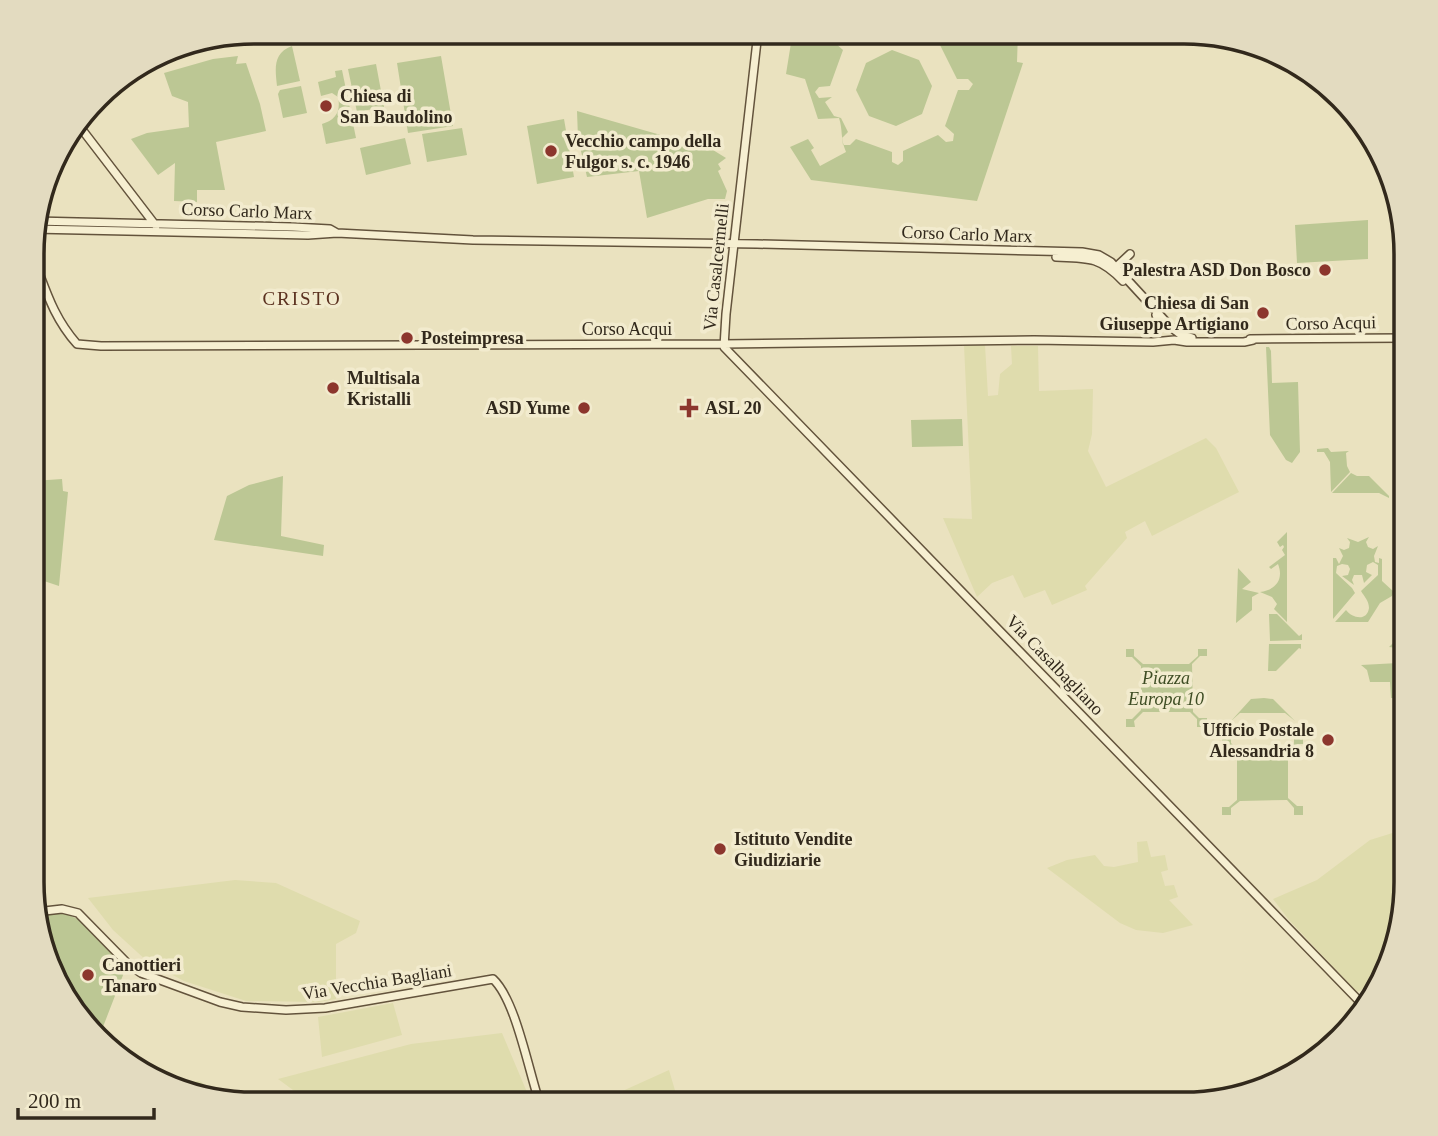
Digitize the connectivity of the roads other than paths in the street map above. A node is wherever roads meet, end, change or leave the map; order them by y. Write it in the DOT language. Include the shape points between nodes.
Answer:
graph roads {
  1 [pos="757,44"];
  2 [pos="83,131"];
  3 [pos="47,222"];
  4 [pos="156,227"];
  5 [pos="46,228"];
  6 [pos="734,245"];
  7 [pos="1130,254"];
  8 [pos="1115,269"];
  9 [pos="44,284"];
  10 [pos="1166,328"];
  11 [pos="1394,338"];
  12 [pos="1167,340"];
  13 [pos="1253,340"];
  14 [pos="1143,342"];
  15 [pos="723,344"];
  16 [pos="46,911"];
  17 [pos="1358,1000"];
  18 [pos="536,1092"];
  1 -- 6 [label="street, Via Casalcermelli"];
  2 -- 4 [label="street"];
  3 -- 4 [label="street"];
  4 -- 5 [label="street"];
  4 -- 6 [label="street, Corso Carlo Marx" via="299,227 472,240"];
  6 -- 8 [label="street, Corso Carlo Marx" via="1082,252 1102,256"];
  6 -- 15 [label="street, Via Casalcermelli"];
  7 -- 8 [label="street"];
  8 -- 10 [label="street, Corso Carlo Marx"];
  9 -- 15 [label="street, Corso Acqui" via="56,317 77,344"];
  10 -- 12 [label="street, Corso Carlo Marx"];
  10 -- 12 [label="street" via="1174,337"];
  10 -- 13 [label="street, Corso Acqui" via="1189,338"];
  10 -- 14 [label="street"];
  11 -- 13 [label="street, Corso Acqui"];
  12 -- 13 [label="street, Corso Acqui"];
  12 -- 14 [label="street, Corso Acqui"];
  14 -- 15 [label="street, Corso Acqui"];
  15 -- 17 [label="street, Via Casalbagliano"];
  16 -- 18 [label="street, Via Vecchia Bagliani" via="78,913 141,973 242,1007 326,1008 493,979 512,1014"];
}
